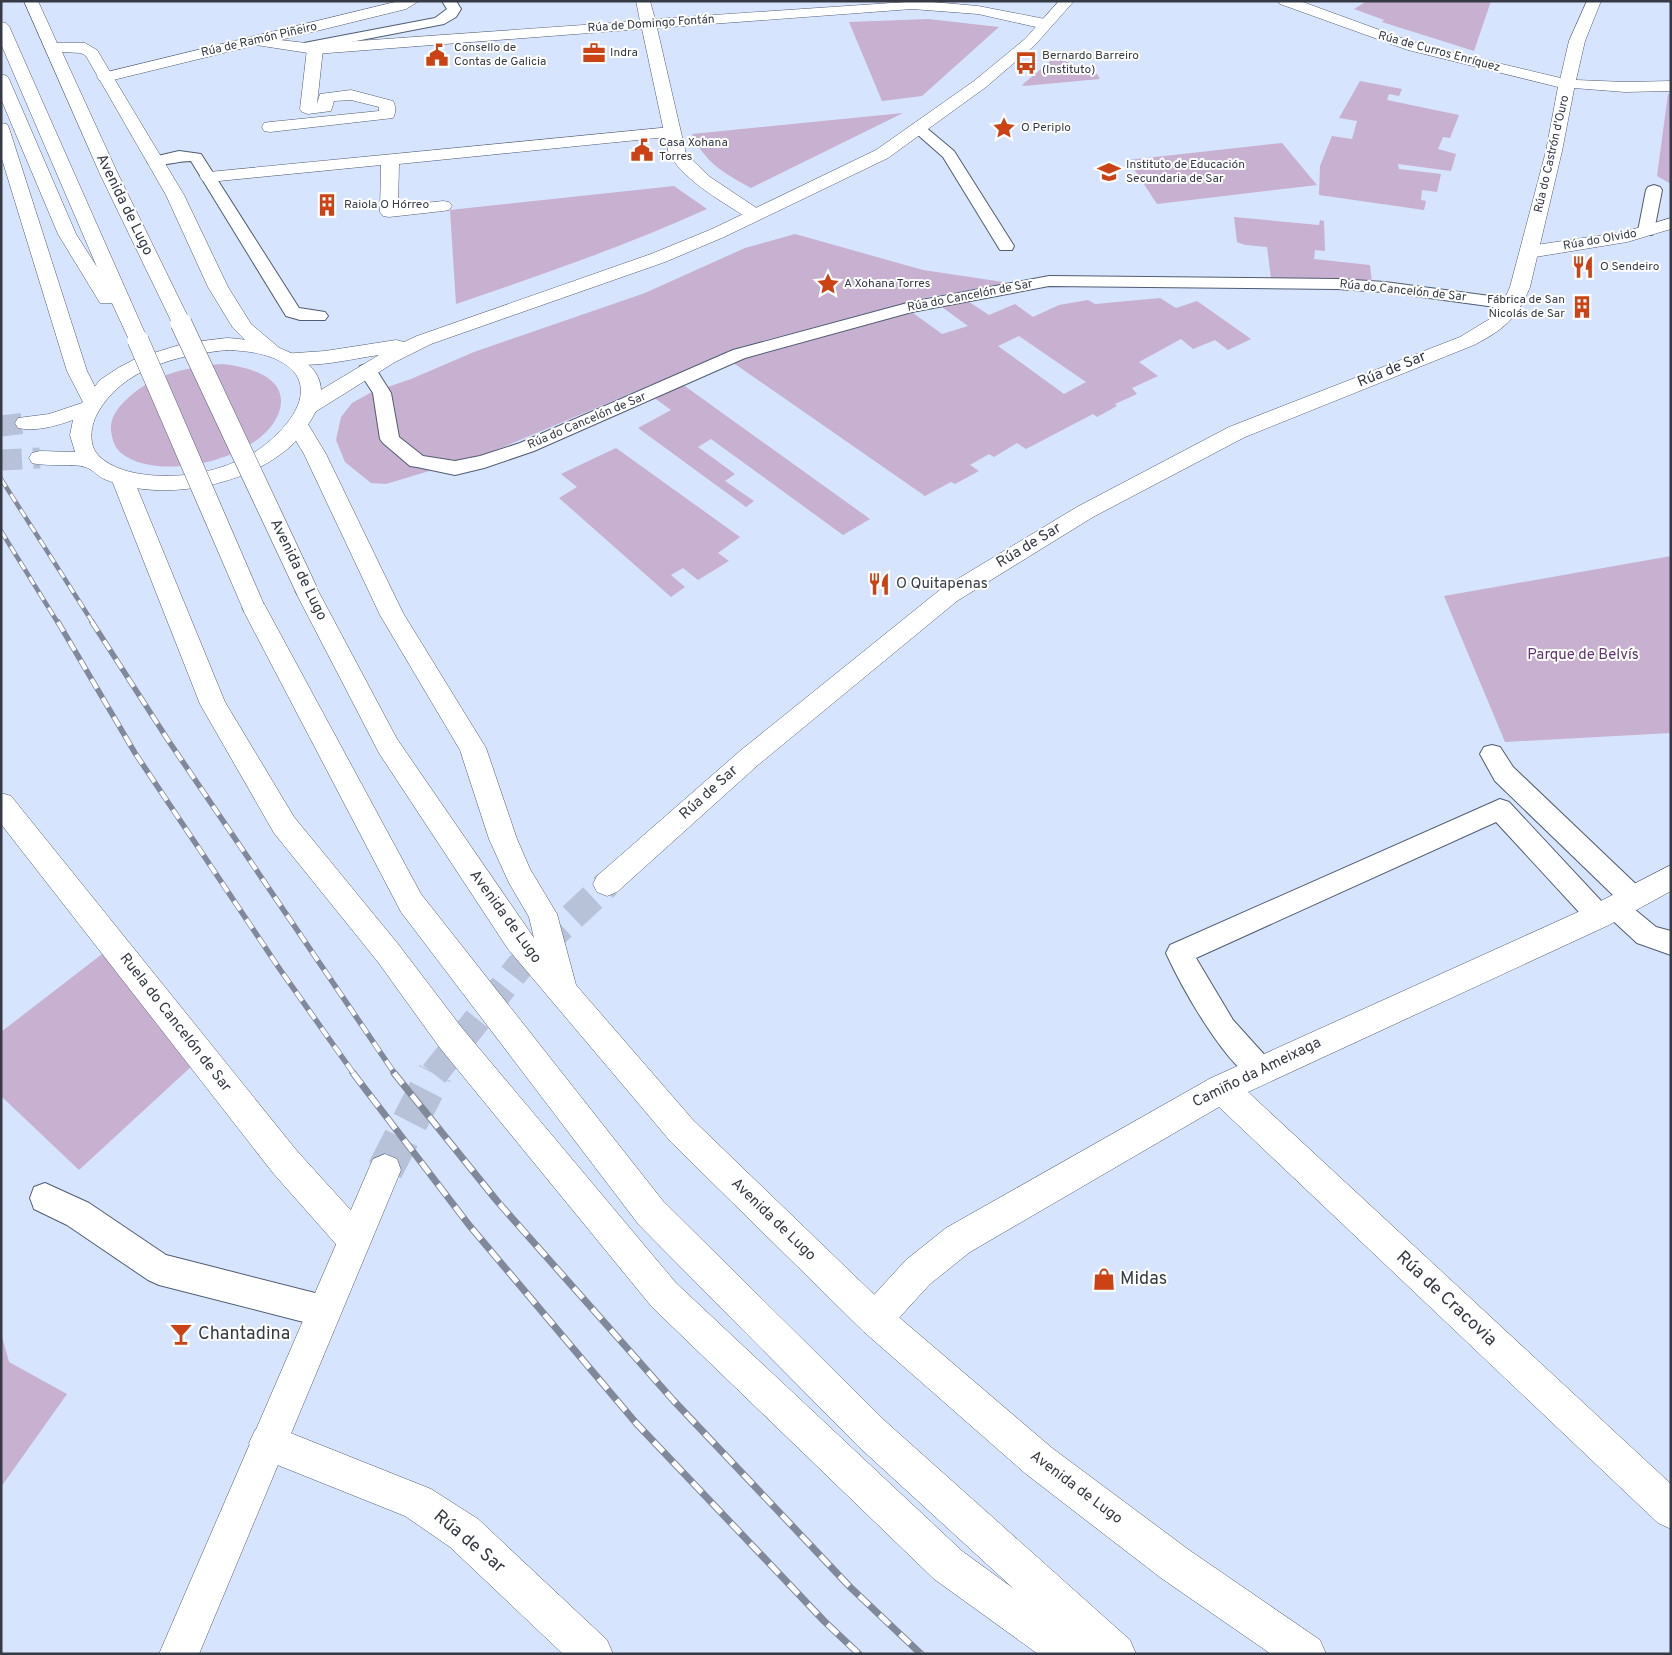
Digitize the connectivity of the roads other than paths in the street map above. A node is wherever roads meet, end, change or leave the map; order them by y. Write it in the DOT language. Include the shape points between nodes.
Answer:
graph roads {
  1 [pos="31,1"];
  2 [pos="412,1"];
  3 [pos="448,1"];
  4 [pos="644,1"];
  5 [pos="1067,1"];
  6 [pos="1285,1"];
  7 [pos="1594,1"];
  8 [pos="849,5"];
  9 [pos="648,24"];
  10 [pos="1046,24"];
  11 [pos="1,26"];
  12 [pos="256,41"];
  13 [pos="51,47"];
  14 [pos="310,48"];
  15 [pos="105,77"];
  16 [pos="1,79"];
  17 [pos="1567,84"];
  18 [pos="1671,86"];
  19 [pos="270,127"];
  20 [pos="918,128"];
  21 [pos="671,132"];
  22 [pos="3,139"];
  23 [pos="390,160"];
  24 [pos="155,161"];
  25 [pos="209,177"];
  26 [pos="1654,190"];
  27 [pos="443,206"];
  28 [pos="755,215"];
  29 [pos="1671,223"];
  30 [pos="1646,231"];
  31 [pos="1006,246"];
  32 [pos="1529,252"];
  33 [pos="1512,308"];
  34 [pos="319,316"];
  35 [pos="138,340"];
  36 [pos="424,340"];
  37 [pos="280,354"];
  38 [pos="367,370"];
  39 [pos="90,405"];
  40 [pos="303,416"];
  41 [pos="26,423"];
  42 [pos="40,458"];
  43 [pos="90,460"];
  44 [pos="122,478"];
  45 [pos="1492,754"];
  46 [pos="1,804"];
  47 [pos="1671,877"];
  48 [pos="607,884"];
  49 [pos="1616,906"];
  50 [pos="1671,942"];
  51 [pos="562,992"];
  52 [pos="1260,1070"];
  53 [pos="1222,1088"];
  54 [pos="385,1170"];
  55 [pos="45,1198"];
  56 [pos="354,1239"];
  57 [pos="323,1311"];
  58 [pos="874,1319"];
  59 [pos="268,1442"];
  60 [pos="1671,1510"];
  61 [pos="179,1654"];
  62 [pos="593,1654"];
  63 [pos="1072,1654"];
  64 [pos="1116,1654"];
  65 [pos="1306,1654"];
  1 -- 13 [label="main road, Avenida de Lugo"];
  2 -- 12 [label="main road, Rúa de Ramón Piñeiro"];
  3 -- 14 [label="lane" via="454,9 439,21"];
  4 -- 9 [label="main road"];
  5 -- 10 [label="main road"];
  6 -- 17 [label="main road, Rúa de Curros Enríquez" via="1412,47"];
  7 -- 17 [label="main road, Rúa do Castrón d'Ouro" via="1584,19"];
  8 -- 9 [label="main road, Rúa de Domingo Fontán"];
  8 -- 10 [label="main road, Rúa de Domingo Fontán" via="959,7"];
  9 -- 14 [label="main road, Rúa de Domingo Fontán"];
  9 -- 21 [label="main road"];
  10 -- 20 [label="main road" via="1030,42 980,84"];
  11 -- 35 [label="main road"];
  12 -- 14 [label="main road, Rúa de Domingo Fontán"];
  12 -- 15 [label="main road, Rúa de Ramón Piñeiro"];
  13 -- 15 [label="main road" via="85,48 92,52"];
  13 -- 51 [label="main road, Avenida de Lugo, bridge" via="307,591 388,746 518,940"];
  14 -- 19 [label="main road" via="308,109 325,108 326,97 350,95 387,104 387,116"];
  15 -- 24 [label="main road"];
  16 -- 35 [label="main road" via="67,234 100,291"];
  17 -- 18 [label="main road, Rúa de Curros Enríquez"];
  17 -- 32 [label="main road, Rúa do Castrón d'Ouro"];
  20 -- 28 [label="main road" via="882,154"];
  20 -- 31 [label="lane" via="949,154"];
  21 -- 23 [label="main road"];
  21 -- 28 [label="main road" via="678,155 688,169"];
  22 -- 39 [label="main road"];
  23 -- 25 [label="main road"];
  23 -- 27 [label="main road" via="389,212"];
  24 -- 25 [label="lane" via="179,156 196,157"];
  24 -- 37 [label="main road" via="175,195 218,286 243,328 257,341"];
  25 -- 34 [label="lane" via="292,312"];
  26 -- 30 [label="lane"];
  28 -- 36 [label="main road" via="658,258"];
  29 -- 30 [label="main road, Rúa do Olvido"];
  30 -- 32 [label="main road, Rúa do Olvido" via="1627,237"];
  32 -- 33 [label="main road, Rúa do Castrón d'Ouro"];
  33 -- 38 [label="lane, Rúa do Cancelón de Sar" via="1490,301 1337,284 1048,281 911,307 748,352 527,447 484,462 454,468 417,461 390,439 382,393"];
  33 -- 48 [label="main road, Rúa de Sar" via="1495,326 1467,341 1237,432 1176,463 1085,512 949,595 749,758"];
  35 -- 64 [label="main road, bridge" via="254,608 411,903 651,1213 872,1434"];
  36 -- 37 [label="main road" via="335,356"];
  36 -- 38 [label="main road"];
  37 -- 39 [label="main road" via="258,347 227,344 175,351 142,364 113,381"];
  37 -- 40 [label="main road" via="302,370 309,384 310,396"];
  38 -- 40 [label="main road"];
  39 -- 41 [label="main road" via="52,420"];
  39 -- 43 [label="main road" via="80,426 81,444"];
  40 -- 44 [label="main road" via="286,439 267,453 220,474 172,483"];
  40 -- 51 [label="main road" via="315,454 392,615 473,748 519,876 543,914"];
  42 -- 43 [label="main road"];
  43 -- 44 [label="main road"];
  44 -- 63 [label="main road" via="213,704 274,809 451,1038 664,1295 948,1565"];
  45 -- 49 [label="lane" via="1504,774"];
  46 -- 56 [label="main road, Ruela do Cancelón de Sar" via="284,1162"];
  47 -- 49 [label="main road, Camiño da Ameixaga"];
  49 -- 50 [label="lane" via="1640,932"];
  49 -- 52 [label="main road, Camiño da Ameixaga"];
  49 -- 52 [label="lane" via="1500,809 1179,953 1223,1029"];
  51 -- 58 [label="main road, Avenida de Lugo" via="682,1131"];
  52 -- 53 [label="main road, Camiño da Ameixaga"];
  53 -- 58 [label="main road, Camiño da Ameixaga" via="958,1240 918,1272"];
  53 -- 60 [label="main road, Rúa de Cracovia"];
  54 -- 56 [label="main road"];
  55 -- 57 [label="lane" via="78,1214 158,1270"];
  56 -- 57 [label="main road"];
  57 -- 59 [label="main road"];
  58 -- 65 [label="main road, Avenida de Lugo" via="1038,1461 1176,1564"];
  59 -- 61 [label="main road"];
  59 -- 62 [label="main road, Rúa de Sar" via="418,1502 440,1516 464,1533"];
}
